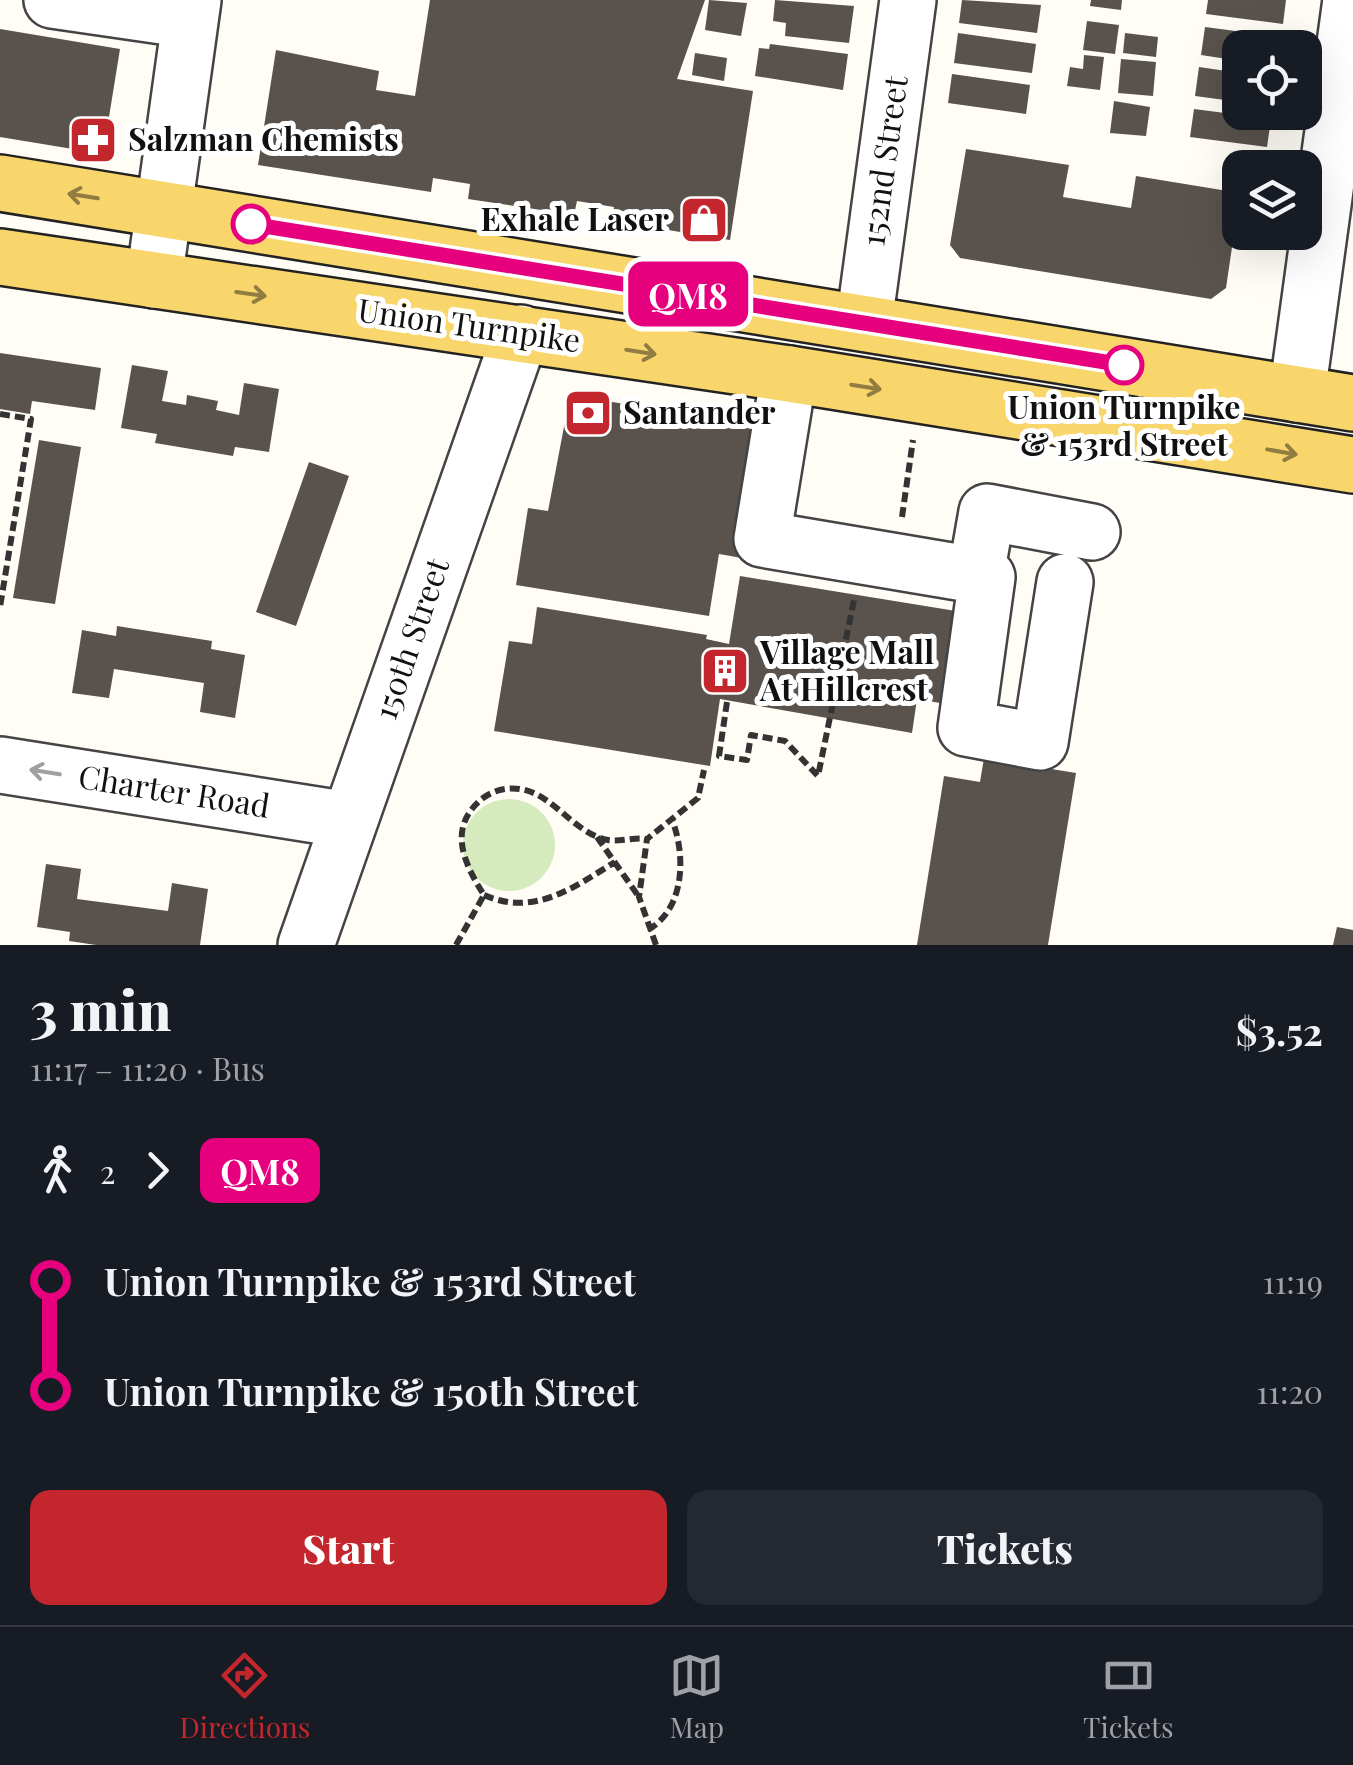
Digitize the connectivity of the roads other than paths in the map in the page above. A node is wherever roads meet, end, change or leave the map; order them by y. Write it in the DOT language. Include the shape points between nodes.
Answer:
graph roads {
  1 [pos="52,0"];
  2 [pos="908,0"];
  3 [pos="1351,0"];
  4 [pos="192,10"];
  5 [pos="0,184"];
  6 [pos="165,210"];
  7 [pos="0,257"];
  8 [pos="154,280"];
  9 [pos="864,322"];
  10 [pos="520,333"];
  11 [pos="788,374"];
  12 [pos="1297,394"];
  13 [pos="1353,403"];
  14 [pos="1353,465"];
  15 [pos="1092,532"];
  16 [pos="976,575"];
  17 [pos="1065,582"];
  18 [pos="0,765"];
  19 [pos="348,820"];
  20 [pos="306,945"];
  1 -- 4 [label="street"];
  2 -- 9 [label="street, 152nd Street"];
  3 -- 12 [label="street"];
  4 -- 6 [label="street"];
  6 -- 5 [label="main road, Union Turnpike, one-way"];
  6 -- 8 [label="street"];
  6 -- 9 [label="main road, Union Turnpike"];
  7 -- 8 [label="main road, Union Turnpike"];
  8 -- 10 [label="main road, Union Turnpike, one-way"];
  9 -- 12 [label="main road, Union Turnpike"];
  10 -- 11 [label="main road, Union Turnpike, one-way"];
  10 -- 19 [label="street, 150th Street"];
  11 -- 14 [label="main road, Union Turnpike, one-way"];
  11 -- 16 [label="street" via="762,539"];
  12 -- 13 [label="main road, Union Turnpike"];
  15 -- 16 [label="street" via="986,512"];
  16 -- 17 [label="street" via="987,577 966,728 1040,742"];
  19 -- 18 [label="street, Charter Road, one-way"];
  19 -- 20 [label="street, 150th Street"];
}
